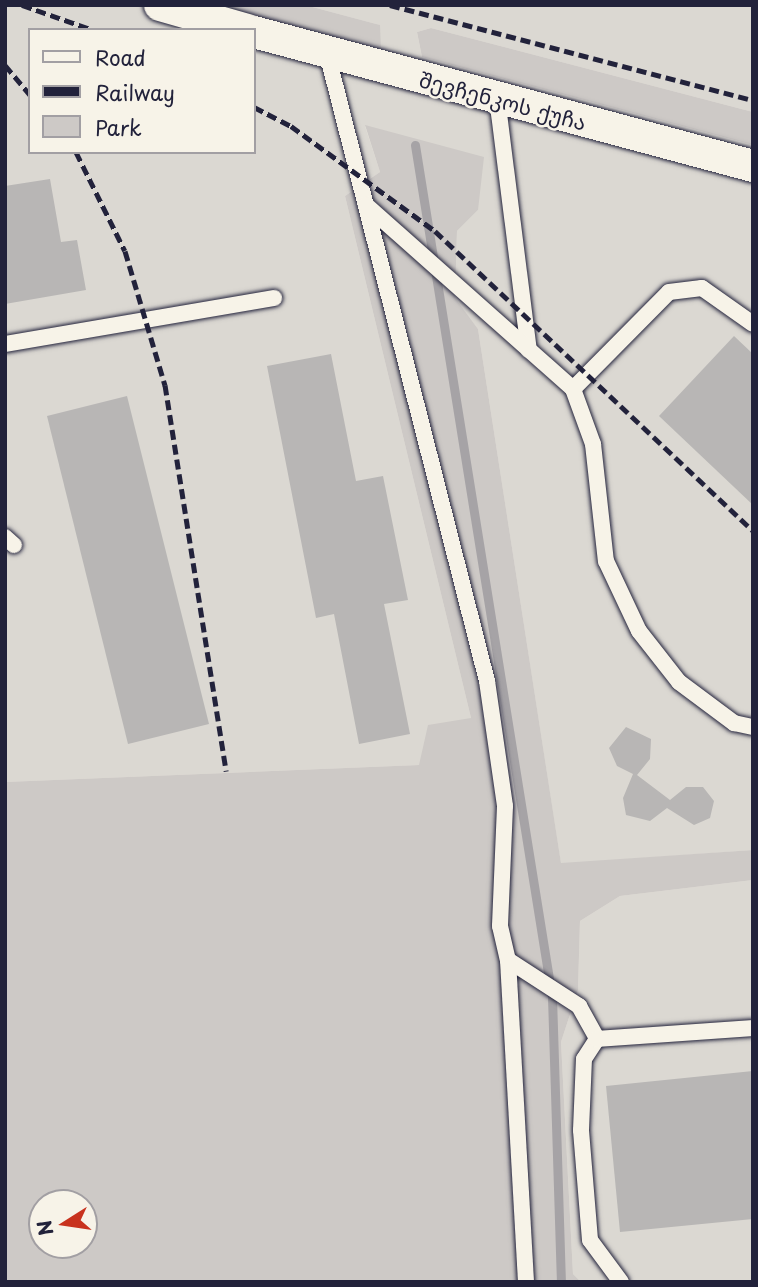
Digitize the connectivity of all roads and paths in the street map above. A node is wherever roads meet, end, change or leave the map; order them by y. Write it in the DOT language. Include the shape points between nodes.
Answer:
graph roads {
  1 [pos="160,5"];
  2 [pos="240,28"];
  3 [pos="256,33"];
  4 [pos="327,52"];
  5 [pos="497,98"];
  6 [pos="753,166"];
  7 [pos="366,205"];
  8 [pos="274,298"];
  9 [pos="753,324"];
  10 [pos="5,344"];
  11 [pos="529,350"];
  12 [pos="573,389"];
  13 [pos="753,727"];
  14 [pos="508,960"];
  15 [pos="753,1028"];
  16 [pos="597,1039"];
  17 [pos="526,1282"];
  18 [pos="621,1282"];
  1 -- 2 [label="street"];
  3 -- 4 [label="street, შევჩენკოს ქუჩა"];
  4 -- 5 [label="street, შევჩენკოს ქუჩა"];
  4 -- 7 [label="lane"];
  5 -- 6 [label="street, შევჩენკოს ქუჩა"];
  5 -- 11 [label="lane"];
  7 -- 11 [label="lane"];
  7 -- 14 [label="lane" via="487,681 505,806 500,926"];
  8 -- 10 [label="lane"];
  9 -- 12 [label="lane" via="702,288 669,292"];
  11 -- 12 [label="lane"];
  12 -- 13 [label="lane" via="593,444 606,561 639,631 679,681 734,723"];
  14 -- 16 [label="lane" via="579,1006"];
  14 -- 17 [label="lane"];
  15 -- 16 [label="lane"];
  16 -- 18 [label="lane" via="584,1059 581,1130 590,1240"];
}
